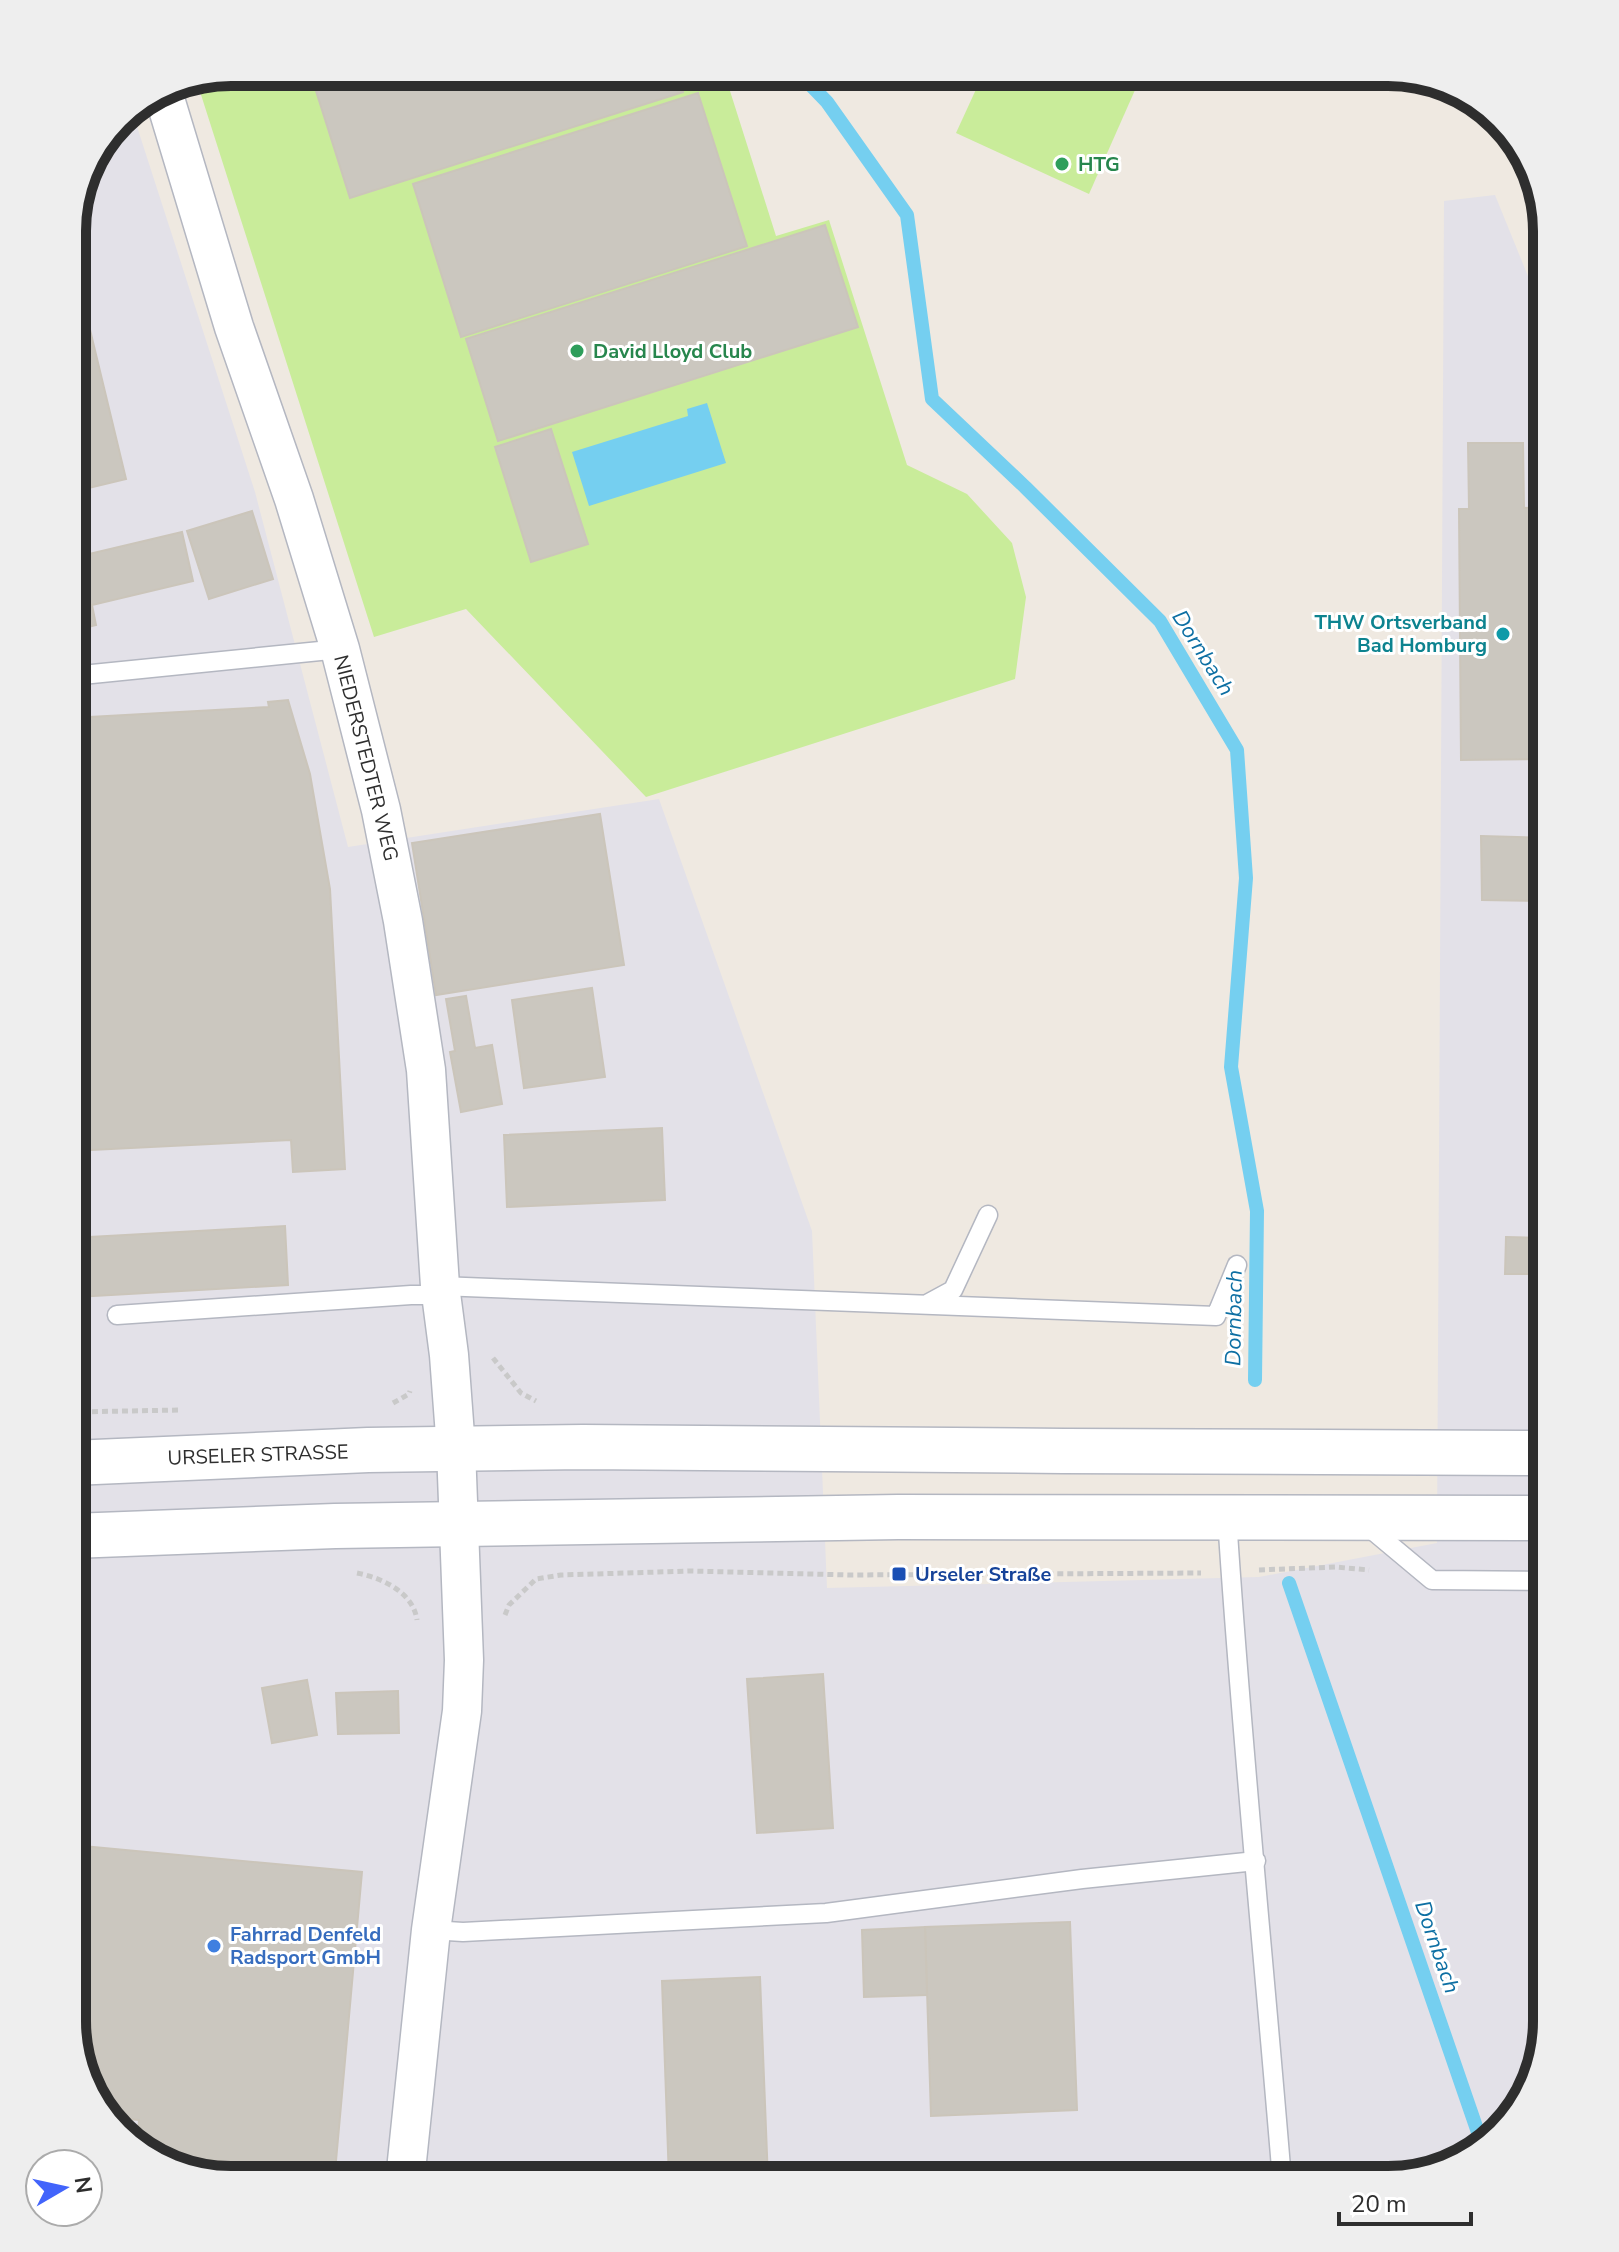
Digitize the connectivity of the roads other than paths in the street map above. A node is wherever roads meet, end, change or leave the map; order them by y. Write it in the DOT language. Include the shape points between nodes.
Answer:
graph roads {
  1 [pos="166,102"];
  2 [pos="340,649"];
  3 [pos="86,675"];
  4 [pos="988,1215"];
  5 [pos="1237,1265"];
  6 [pos="441,1291"];
  7 [pos="926,1304"];
  8 [pos="117,1315"];
  9 [pos="456,1449"];
  10 [pos="1533,1453"];
  11 [pos="86,1462"];
  12 [pos="1227,1517"];
  13 [pos="1357,1517"];
  14 [pos="1533,1518"];
  15 [pos="459,1523"];
  16 [pos="86,1535"];
  17 [pos="1533,1581"];
  18 [pos="1256,1861"];
  19 [pos="431,1930"];
  20 [pos="406,2166"];
  21 [pos="1281,2166"];
  1 -- 2 [label="street, NIEDERSTEDTER WEG"];
  2 -- 3 [label="lane"];
  2 -- 6 [label="street, NIEDERSTEDTER WEG" via="403,921 426,1070"];
  4 -- 7 [label="lane" via="953,1290"];
  5 -- 7 [label="lane" via="1216,1316"];
  6 -- 7 [label="lane"];
  6 -- 8 [label="lane"];
  6 -- 9 [label="street, NIEDERSTEDTER WEG"];
  9 -- 10 [label="street, URSELER STRASSE"];
  9 -- 11 [label="street, URSELER STRASSE"];
  9 -- 15 [label="street, NIEDERSTEDTER WEG"];
  12 -- 13 [label="street"];
  12 -- 15 [label="street"];
  12 -- 18 [label="lane"];
  13 -- 14 [label="street"];
  13 -- 17 [label="lane" via="1432,1580"];
  15 -- 16 [label="street"];
  15 -- 19 [label="street, NIEDERSTEDTER WEG" via="462,1711"];
  18 -- 19 [label="lane" via="826,1913"];
  18 -- 21 [label="lane"];
  19 -- 20 [label="street, NIEDERSTEDTER WEG"];
}
